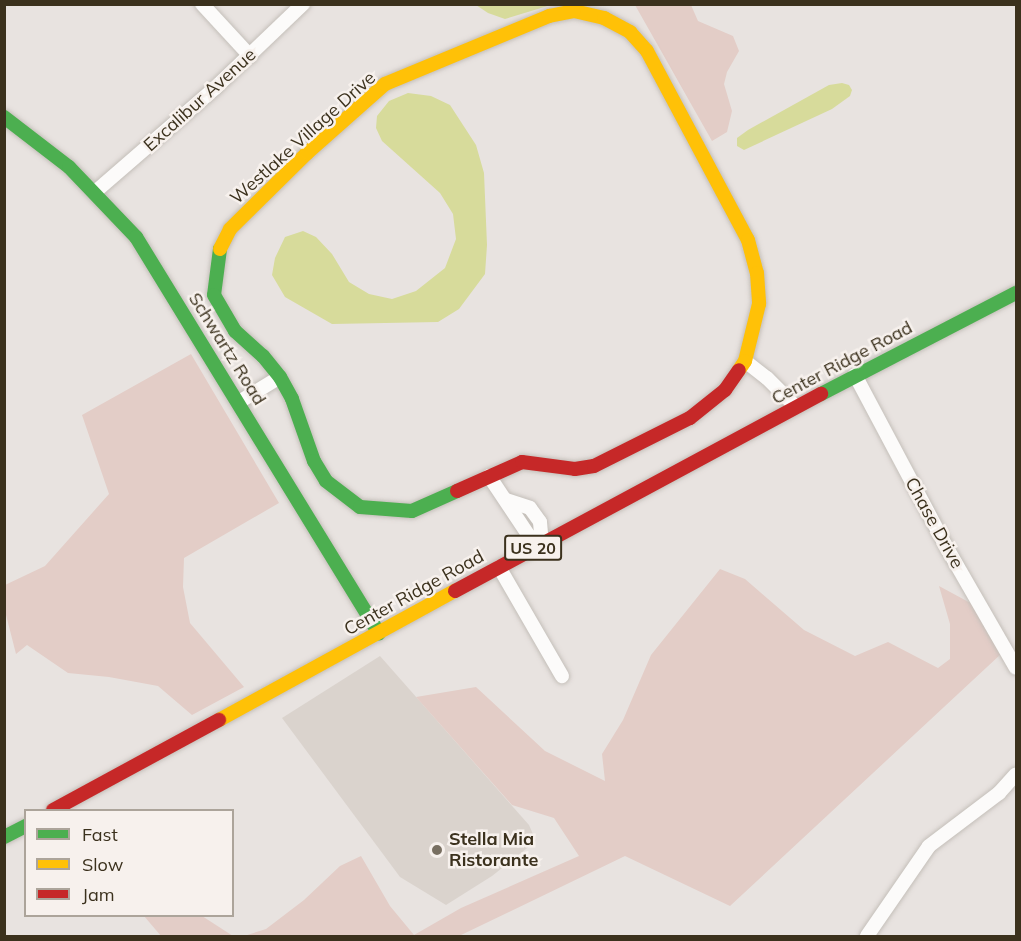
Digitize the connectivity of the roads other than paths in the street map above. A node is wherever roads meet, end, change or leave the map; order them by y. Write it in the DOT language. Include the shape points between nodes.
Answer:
graph roads {
  1 [pos="202,4"];
  2 [pos="303,4"];
  3 [pos="250,56"];
  4 [pos="4,117"];
  5 [pos="95,192"];
  6 [pos="1017,292"];
  7 [pos="745,361"];
  8 [pos="855,375"];
  9 [pos="280,377"];
  10 [pos="239,402"];
  11 [pos="796,407"];
  12 [pos="489,476"];
  13 [pos="542,544"];
  14 [pos="499,567"];
  15 [pos="379,633"];
  16 [pos="1017,668"];
  17 [pos="562,676"];
  18 [pos="1017,774"];
  19 [pos="55,809"];
  20 [pos="24,827"];
  21 [pos="4,837"];
  22 [pos="867,936"];
  1 -- 3 [label="street"];
  2 -- 3 [label="street, Excalibur Avenue"];
  3 -- 5 [label="street, Excalibur Avenue"];
  4 -- 5 [label="street, Schwartz Road"];
  5 -- 10 [label="street, Schwartz Road" via="140,243"];
  6 -- 8 [label="street, Center Ridge Road / US 20"];
  7 -- 9 [label="street, Westlake Village Drive" via="759,304 757,273 748,240 647,51 630,32 604,18 574,11 549,16 385,84 230,229 219,251 214,295 234,331"];
  7 -- 11 [label="street"];
  7 -- 12 [label="street, Westlake Village Drive" via="725,390 690,418 594,466 575,469 522,462"];
  8 -- 11 [label="street, Center Ridge Road / US 20"];
  8 -- 16 [label="street, Chase Drive" via="946,548"];
  9 -- 10 [label="street"];
  9 -- 12 [label="street, Westlake Village Drive" via="326,481 360,507 412,511"];
  10 -- 15 [label="street, Schwartz Road"];
  11 -- 13 [label="street, Center Ridge Road / US 20"];
  12 -- 13 [label="street" via="529,536"];
  13 -- 14 [label="street, Center Ridge Road / US 20"];
  14 -- 15 [label="street, Center Ridge Road / US 20"];
  14 -- 17 [label="street"];
  15 -- 19 [label="street, Center Ridge Road / US 20"];
  18 -- 22 [label="street" via="999,793 929,846"];
  20 -- 21 [label="street"];
}
